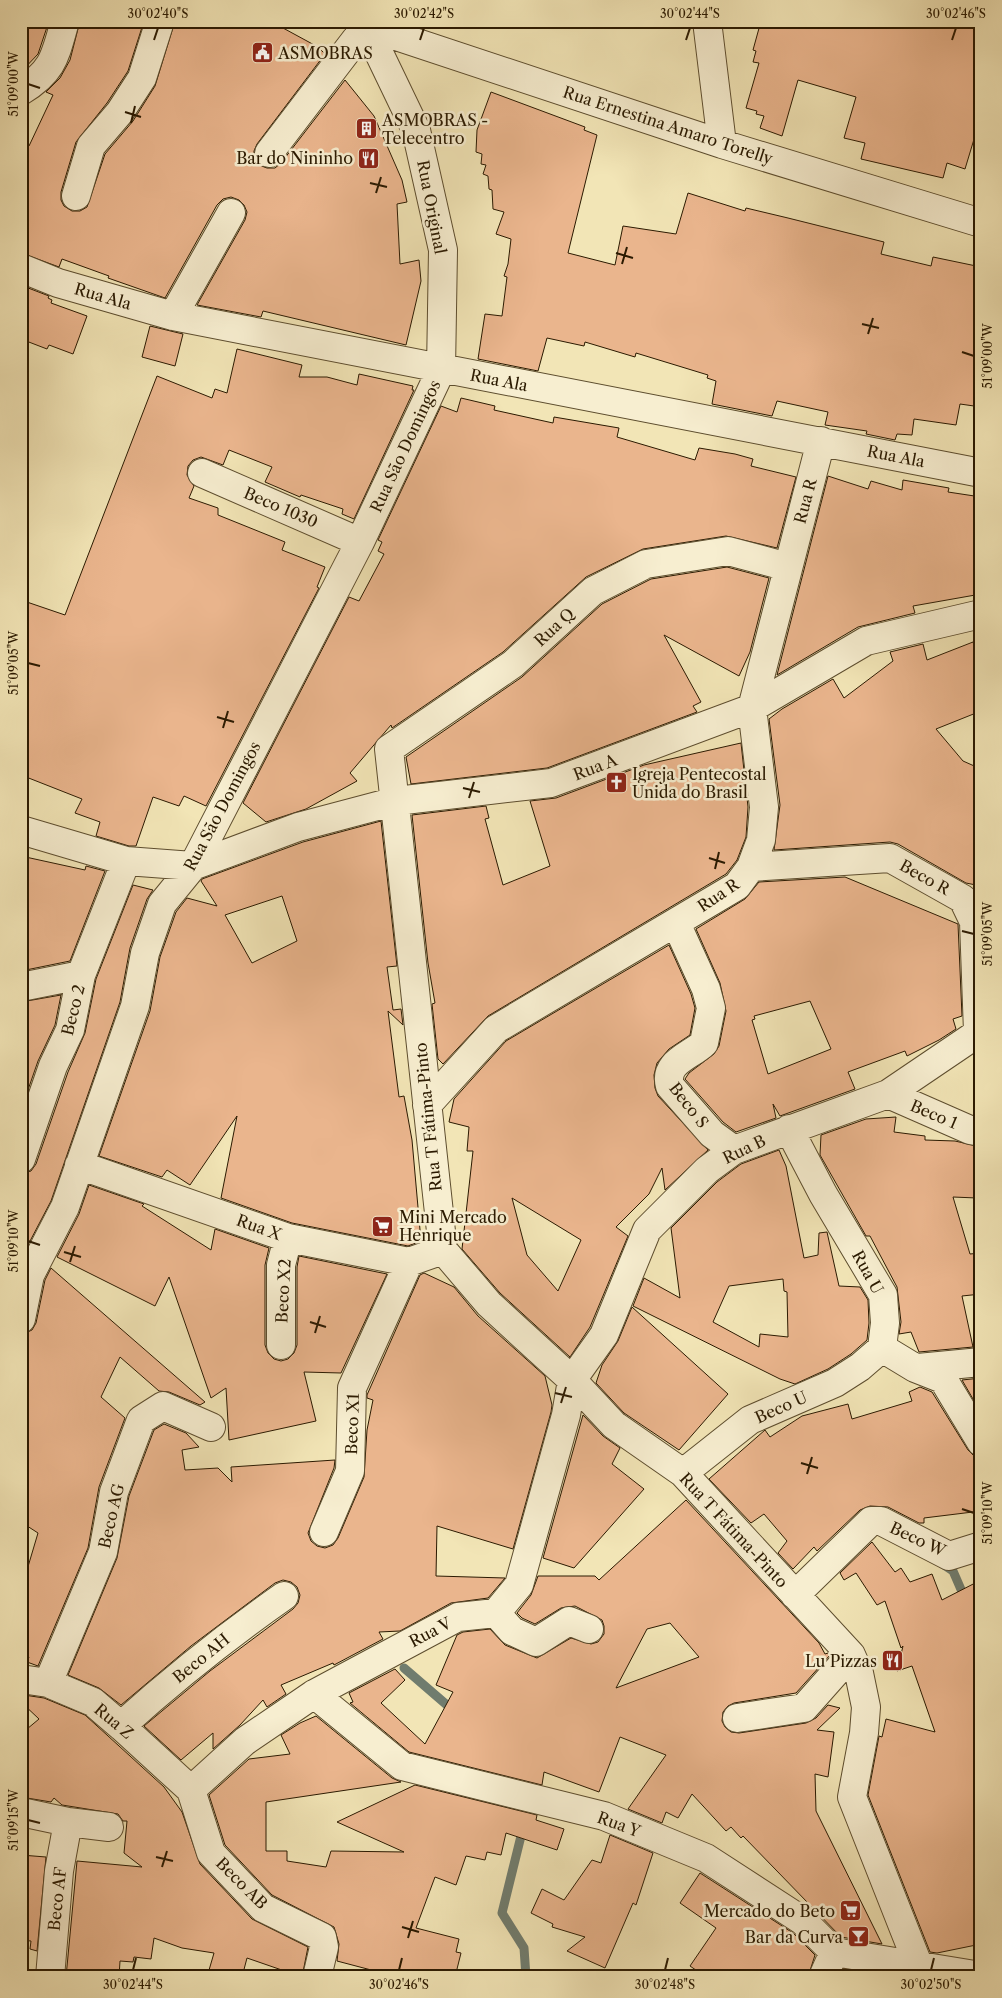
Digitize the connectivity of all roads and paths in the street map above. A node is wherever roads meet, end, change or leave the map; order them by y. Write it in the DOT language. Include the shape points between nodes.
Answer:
graph roads {
  1 [pos="65,21"];
  2 [pos="160,21"];
  3 [pos="707,21"];
  4 [pos="361,24"];
  5 [pos="21,91"];
  6 [pos="722,144"];
  7 [pos="269,153"];
  8 [pos="76,196"];
  9 [pos="231,213"];
  10 [pos="981,224"];
  11 [pos="21,268"];
  12 [pos="173,316"];
  13 [pos="441,370"];
  14 [pos="821,441"];
  15 [pos="202,473"];
  16 [pos="981,473"];
  17 [pos="360,542"];
  18 [pos="788,566"];
  19 [pos="981,614"];
  20 [pos="752,708"];
  21 [pos="396,801"];
  22 [pos="21,830"];
  23 [pos="126,861"];
  24 [pos="192,866"];
  25 [pos="752,867"];
  26 [pos="676,923"];
  27 [pos="81,975"];
  28 [pos="21,987"];
  29 [pos="979,1032"];
  30 [pos="888,1094"];
  31 [pos="427,1105"];
  32 [pos="789,1129"];
  33 [pos="981,1132"];
  34 [pos="734,1150"];
  35 [pos="21,1159"];
  36 [pos="79,1165"];
  37 [pos="288,1238"];
  38 [pos="443,1250"];
  39 [pos="409,1262"];
  40 [pos="26,1274"];
  41 [pos="21,1319"];
  42 [pos="281,1345"];
  43 [pos="882,1348"];
  44 [pos="981,1362"];
  45 [pos="914,1368"];
  46 [pos="572,1380"];
  47 [pos="211,1426"];
  48 [pos="981,1442"];
  49 [pos="684,1473"];
  50 [pos="324,1532"];
  51 [pos="981,1546"];
  52 [pos="795,1595"];
  53 [pos="284,1596"];
  54 [pos="496,1613"];
  55 [pos="589,1630"];
  56 [pos="851,1655"];
  57 [pos="21,1679"];
  58 [pos="48,1683"];
  59 [pos="314,1694"];
  60 [pos="737,1718"];
  61 [pos="121,1726"];
  62 [pos="191,1790"];
  63 [pos="21,1812"];
  64 [pos="68,1822"];
  65 [pos="109,1827"];
  66 [pos="834,1952"];
  67 [pos="920,1971"];
  68 [pos="981,1976"];
  69 [pos="50,1977"];
  70 [pos="317,1977"];
  71 [pos="823,1977"];
  1 -- 5 [label="street" via="52,64 37,82"];
  2 -- 8 [label="street" via="142,78 120,112 91,146"];
  3 -- 6 [label="street"];
  4 -- 6 [label="street, Rua Ernestina Amaro Torelly"];
  4 -- 7 [label="street"];
  4 -- 13 [label="street, Rua Original" via="416,130 443,250"];
  6 -- 10 [label="street, Rua Ernestina Amaro Torelly"];
  9 -- 12 [label="street"];
  11 -- 12 [label="street, Rua Ala" via="58,283"];
  12 -- 13 [label="street, Rua Ala"];
  13 -- 14 [label="street, Rua Ala"];
  13 -- 17 [label="street, Rua São Domingos"];
  14 -- 16 [label="street, Rua Ala"];
  14 -- 18 [label="street, Rua R"];
  15 -- 17 [label="street, Beco 1030"];
  17 -- 24 [label="street, Rua São Domingos"];
  18 -- 20 [label="street, Rua R"];
  18 -- 21 [label="street, Rua Q" via="728,551 646,564 592,591 513,664 389,749"];
  19 -- 20 [label="street, Rua A" via="866,641"];
  20 -- 21 [label="street, Rua A" via="551,784"];
  20 -- 25 [label="street, Rua R" via="764,808 761,840"];
  21 -- 24 [label="street, Rua A" via="298,826"];
  21 -- 31 [label="street, Rua T Fátima-Pinto"];
  22 -- 23 [label="street"];
  23 -- 24 [label="street"];
  23 -- 27 [label="street, Beco 2"];
  24 -- 36 [label="street, Rua São Domingos" via="162,904 145,953 135,1006"];
  25 -- 26 [label="street, Rua R" via="737,886"];
  25 -- 29 [label="street, Beco R" via="890,858 963,899 974,922"];
  26 -- 31 [label="street, Rua R" via="496,1029"];
  26 -- 34 [label="street, Beco S" via="706,989 711,1014 704,1043 671,1067 668,1080 712,1134"];
  27 -- 28 [label="street"];
  27 -- 35 [label="street, Beco 2" via="70,1030 53,1066"];
  29 -- 30 [label="street, Rua B"];
  30 -- 32 [label="street, Rua B"];
  30 -- 33 [label="street, Beco 1"];
  31 -- 38 [label="street, Rua T Fátima-Pinto"];
  32 -- 34 [label="street, Rua B"];
  32 -- 43 [label="street, Rua U" via="883,1295"];
  34 -- 46 [label="street, Rua B" via="707,1170 647,1230 604,1335"];
  36 -- 37 [label="street, Rua X"];
  36 -- 40 [label="street, Rua São Domingos" via="65,1207"];
  37 -- 39 [label="street, Rua X"];
  37 -- 42 [label="street, Beco X2" via="281,1265"];
  38 -- 39 [label="street"];
  38 -- 46 [label="street, Rua T Fátima-Pinto" via="489,1304"];
  39 -- 50 [label="street, Beco X1" via="352,1388 350,1471"];
  40 -- 41 [label="street, Rua São Domingos"];
  43 -- 45 [label="street"];
  43 -- 49 [label="street, Beco U" via="835,1383 750,1420"];
  44 -- 45 [label="street"];
  45 -- 48 [label="street" via="943,1379"];
  46 -- 49 [label="street, Rua T Fátima-Pinto" via="614,1426"];
  46 -- 54 [label="street" via="566,1416 519,1585"];
  47 -- 58 [label="street, Beco AG" via="163,1406 141,1420 114,1492 103,1552"];
  49 -- 52 [label="street, Rua T Fátima-Pinto"];
  51 -- 52 [label="street, Beco W" via="949,1556 881,1521 871,1521"];
  52 -- 56 [label="street, Rua T Fátima-Pinto"];
  53 -- 61 [label="street, Beco AH" via="230,1634"];
  54 -- 55 [label="street" via="512,1631 536,1642 569,1622"];
  54 -- 59 [label="street, Rua V" via="458,1616"];
  56 -- 60 [label="street" via="804,1708"];
  56 -- 67 [label="street, Rua T Fátima-Pinto" via="859,1673 866,1707 852,1797"];
  57 -- 58 [label="street, Rua Z"];
  58 -- 61 [label="street, Rua Z" via="93,1702"];
  59 -- 62 [label="street, Rua V" via="245,1741"];
  59 -- 66 [label="street, Rua Y" via="402,1766 604,1816 706,1858 802,1921"];
  61 -- 62 [label="street, Rua Z"];
  62 -- 70 [label="street, Beco AB" via="211,1853 263,1908 322,1937 324,1948"];
  63 -- 64 [label="street"];
  64 -- 65 [label="street"];
  64 -- 69 [label="street, Beco AF" via="59,1871"];
  66 -- 67 [label="street"];
  66 -- 71 [label="street"];
  67 -- 68 [label="street"];
}
